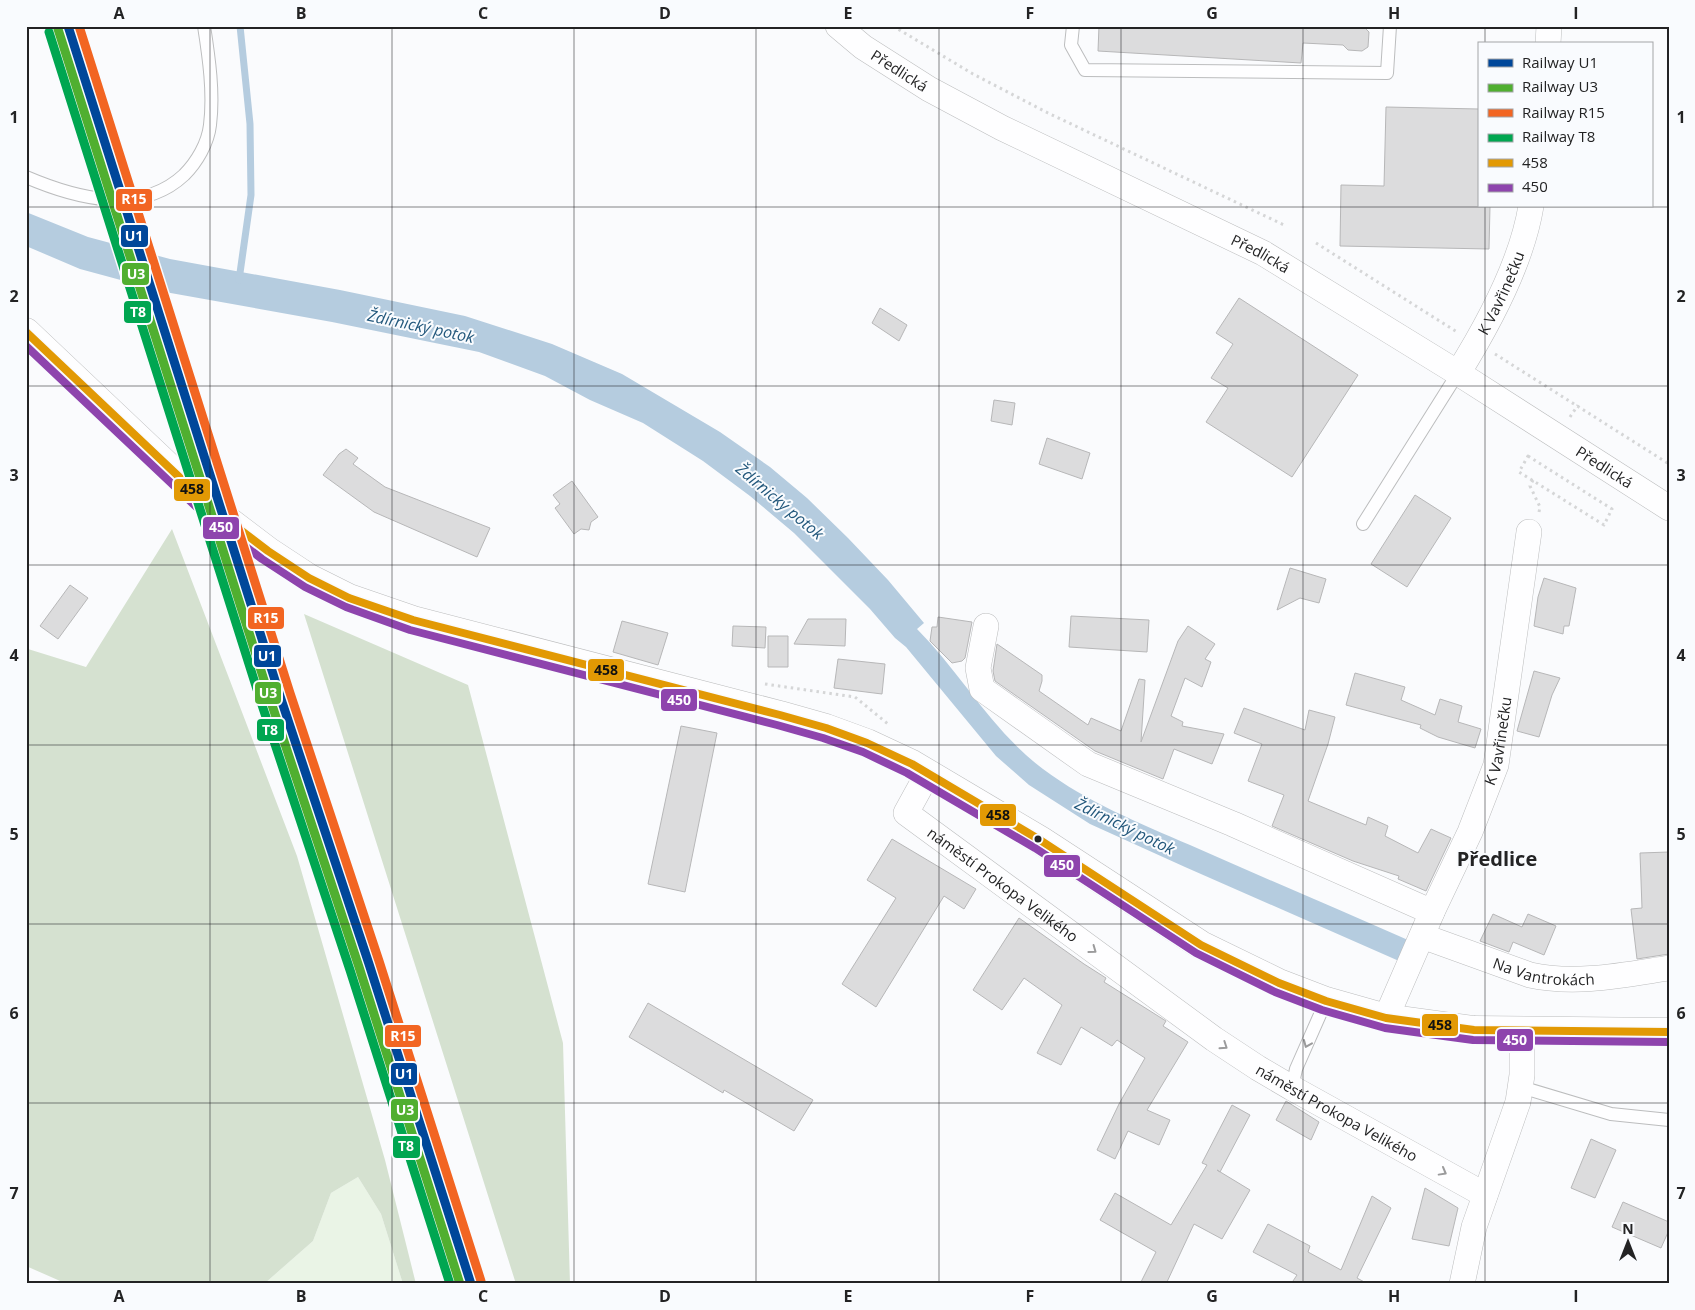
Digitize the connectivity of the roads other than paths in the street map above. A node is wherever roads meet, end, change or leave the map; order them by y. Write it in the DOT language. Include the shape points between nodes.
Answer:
graph roads {
  1 [pos="204,26"];
  2 [pos="838,26"];
  3 [pos="1073,26"];
  4 [pos="1390,26"];
  5 [pos="1549,26"];
  6 [pos="1548,42"];
  7 [pos="26,177"];
  8 [pos="1531,208"];
  9 [pos="26,332"];
  10 [pos="1458,373"];
  11 [pos="1669,508"];
  12 [pos="1534,523"];
  13 [pos="1363,524"];
  14 [pos="986,626"];
  15 [pos="928,773"];
  16 [pos="1432,912"];
  17 [pos="1422,936"];
  18 [pos="1669,968"];
  19 [pos="1326,1001"];
  20 [pos="1386,1018"];
  21 [pos="1522,1031"];
  22 [pos="1669,1032"];
  23 [pos="1521,1087"];
  24 [pos="1292,1088"];
  25 [pos="1669,1120"];
  26 [pos="1485,1195"];
  27 [pos="1462,1284"];
  1 -- 7 [label="lane" via="209,58 210,126 203,149 180,179 162,191 141,198 116,200 78,196"];
  2 -- 10 [label="street, Předlická" via="863,47 929,89 1002,128 1263,253"];
  3 -- 4 [label="lane" via="1071,44 1085,70 1387,73"];
  5 -- 6 [label="street"];
  8 -- 10 [label="street, K Vavřinečku" via="1510,276 1477,343"];
  9 -- 15 [label="main road" via="214,510 268,551 349,598 413,620 826,728 867,743"];
  10 -- 11 [label="street, Předlická"];
  10 -- 13 [label="lane"];
  12 -- 16 [label="street, K Vavřinečku" via="1496,765 1470,832"];
  14 -- 16 [label="street" via="978,668 982,689 1088,764"];
  15 -- 19 [label="main road" via="1040,840 1201,945 1279,983"];
  15 -- 24 [label="street, náměstí Prokopa Velikého, one-way" via="906,814 1214,1039"];
  16 -- 17 [label="street, K Vavřinečku"];
  17 -- 18 [label="street, Na Vantrokách" via="1547,978 1609,977"];
  17 -- 20 [label="street"];
  19 -- 20 [label="main road"];
  19 -- 24 [label="lane, one-way" via="1296,1069"];
  20 -- 21 [label="main road" via="1474,1030"];
  21 -- 22 [label="main road"];
  21 -- 23 [label="street"];
  23 -- 25 [label="lane" via="1611,1114"];
  23 -- 26 [label="street"];
  24 -- 26 [label="street, náměstí Prokopa Velikého, one-way"];
  26 -- 27 [label="street" via="1474,1226"];
}
